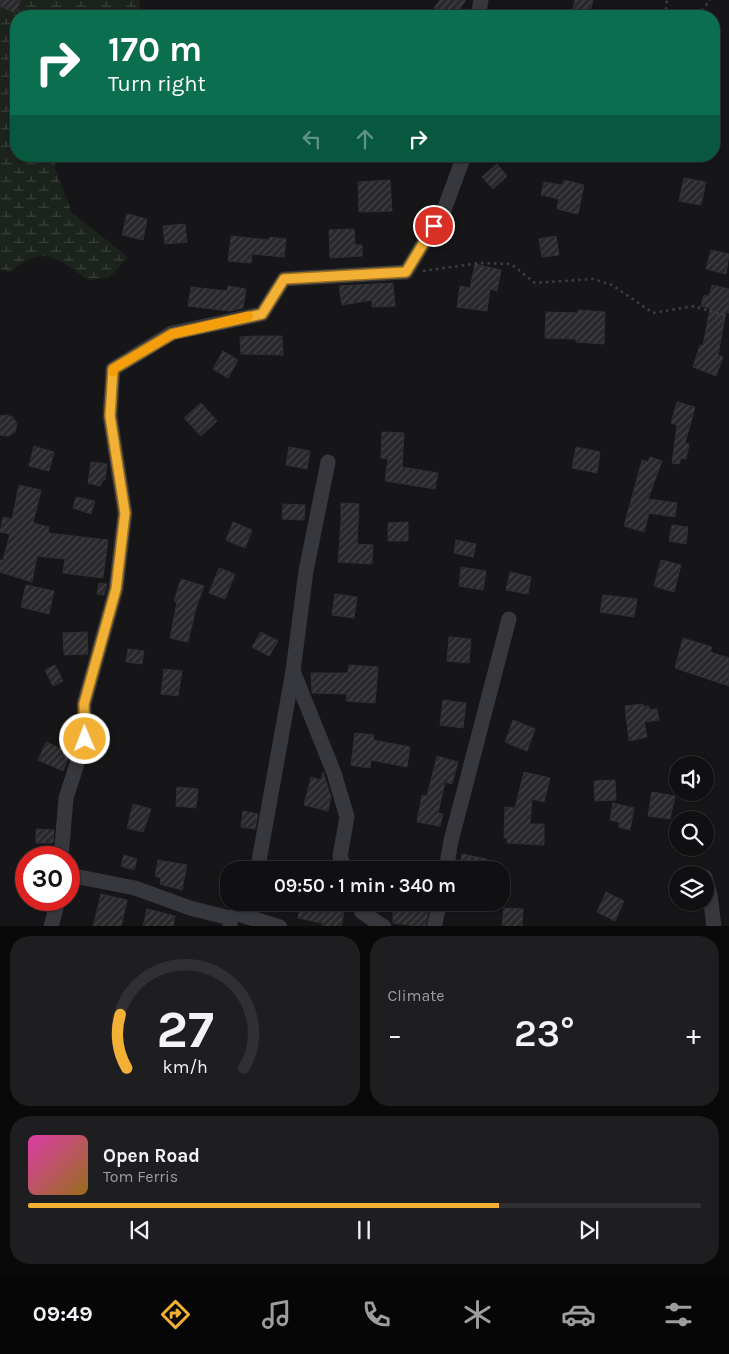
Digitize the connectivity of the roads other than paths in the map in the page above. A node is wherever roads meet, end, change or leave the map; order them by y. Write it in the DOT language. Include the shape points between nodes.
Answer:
graph roads {
  1 [pos="462,162"];
  2 [pos="328,462"];
  3 [pos="509,619"];
  4 [pos="293,672"];
  5 [pos="63,846"];
  6 [pos="259,861"];
  7 [pos="342,861"];
  8 [pos="448,861"];
  9 [pos="80,876"];
  10 [pos="55,911"];
  11 [pos="362,911"];
  12 [pos="438,911"];
  13 [pos="712,911"];
  14 [pos="235,915"];
  15 [pos="51,926"];
  16 [pos="280,926"];
  17 [pos="384,926"];
  18 [pos="434,926"];
  19 [pos="714,926"];
  1 -- 5 [label="street" via="444,210 406,272 284,279 262,314 172,334 113,369 110,416 125,513 116,589 84,704 85,739 66,798"];
  2 -- 4 [label="street" via="306,571"];
  3 -- 8 [label="street"];
  4 -- 6 [label="street"];
  4 -- 7 [label="street" via="334,773 347,817"];
  9 -- 14 [label="street" via="135,888 190,908"];
  10 -- 15 [label="street"];
  11 -- 17 [label="street"];
  12 -- 18 [label="street"];
  13 -- 19 [label="street"];
  14 -- 16 [label="street"];
}
